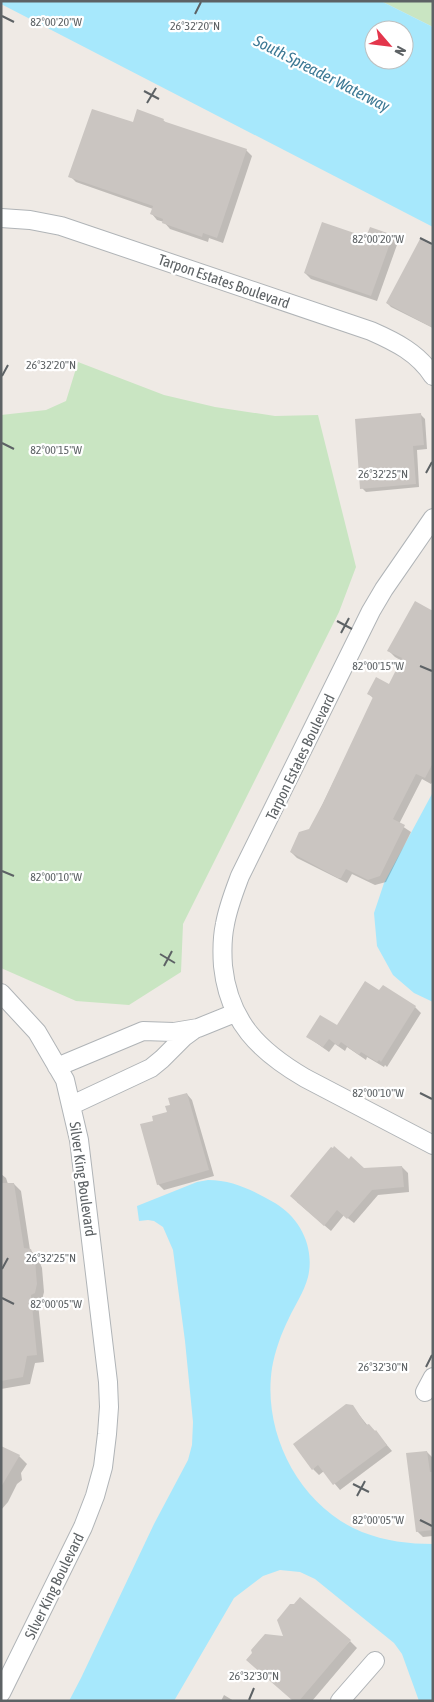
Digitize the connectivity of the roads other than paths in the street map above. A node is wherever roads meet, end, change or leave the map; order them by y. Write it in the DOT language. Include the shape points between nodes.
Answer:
graph roads {
  1 [pos="1,218"];
  2 [pos="433,376"];
  3 [pos="433,518"];
  4 [pos="1,993"];
  5 [pos="235,1013"];
  6 [pos="198,1028"];
  7 [pos="57,1067"];
  8 [pos="72,1105"];
  9 [pos="433,1145"];
  10 [pos="375,1661"];
  11 [pos="1,1693"];
  12 [pos="340,1701"];
  1 -- 2 [label="street, Tarpon Estates Boulevard" via="61,226 371,331 418,358"];
  3 -- 5 [label="street, Tarpon Estates Boulevard" via="389,580 372,611 240,876 224,926 222,949 224,977"];
  4 -- 7 [label="street, Silver King Boulevard" via="37,1032"];
  5 -- 6 [label="street"];
  5 -- 9 [label="street, Tarpon Estates Boulevard" via="250,1034 285,1066"];
  6 -- 7 [label="street" via="174,1032 143,1031"];
  6 -- 8 [label="street" via="151,1068"];
  7 -- 8 [label="street, Silver King Boulevard" via="65,1080"];
  8 -- 11 [label="street, Silver King Boulevard" via="108,1382 107,1434 103,1467 83,1527"];
  10 -- 12 [label="street"];
}
